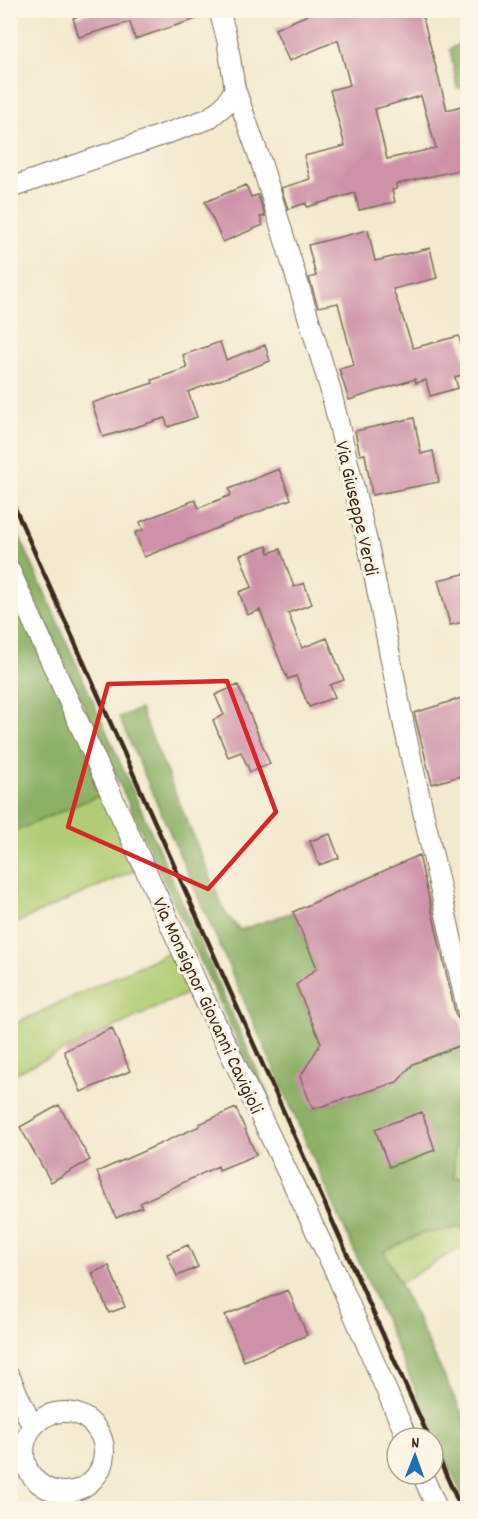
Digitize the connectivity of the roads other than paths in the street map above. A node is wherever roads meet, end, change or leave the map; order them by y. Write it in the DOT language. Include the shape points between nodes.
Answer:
graph roads {
  1 [pos="219,10"];
  2 [pos="235,89"];
  3 [pos="10,188"];
  4 [pos="10,571"];
  5 [pos="468,1013"];
  6 [pos="10,1377"];
  7 [pos="32,1426"];
  8 [pos="402,1426"];
  9 [pos="427,1486"];
  10 [pos="74,1500"];
  11 [pos="437,1509"];
  1 -- 2 [label="street, Via Giuseppe Verdi"];
  2 -- 3 [label="street" via="225,105 208,119"];
  2 -- 5 [label="street, Via Giuseppe Verdi" via="330,388 370,554"];
  4 -- 8 [label="street, Via Monsignor Giovanni Cavigioli" via="199,988 336,1271"];
  6 -- 7 [label="street"];
  7 -- 10 [label="street" via="25,1441 29,1473 40,1485"];
  7 -- 10 [label="street" via="59,1412 75,1413 99,1431 103,1461 97,1475"];
  9 -- 11 [label="street"];
}
